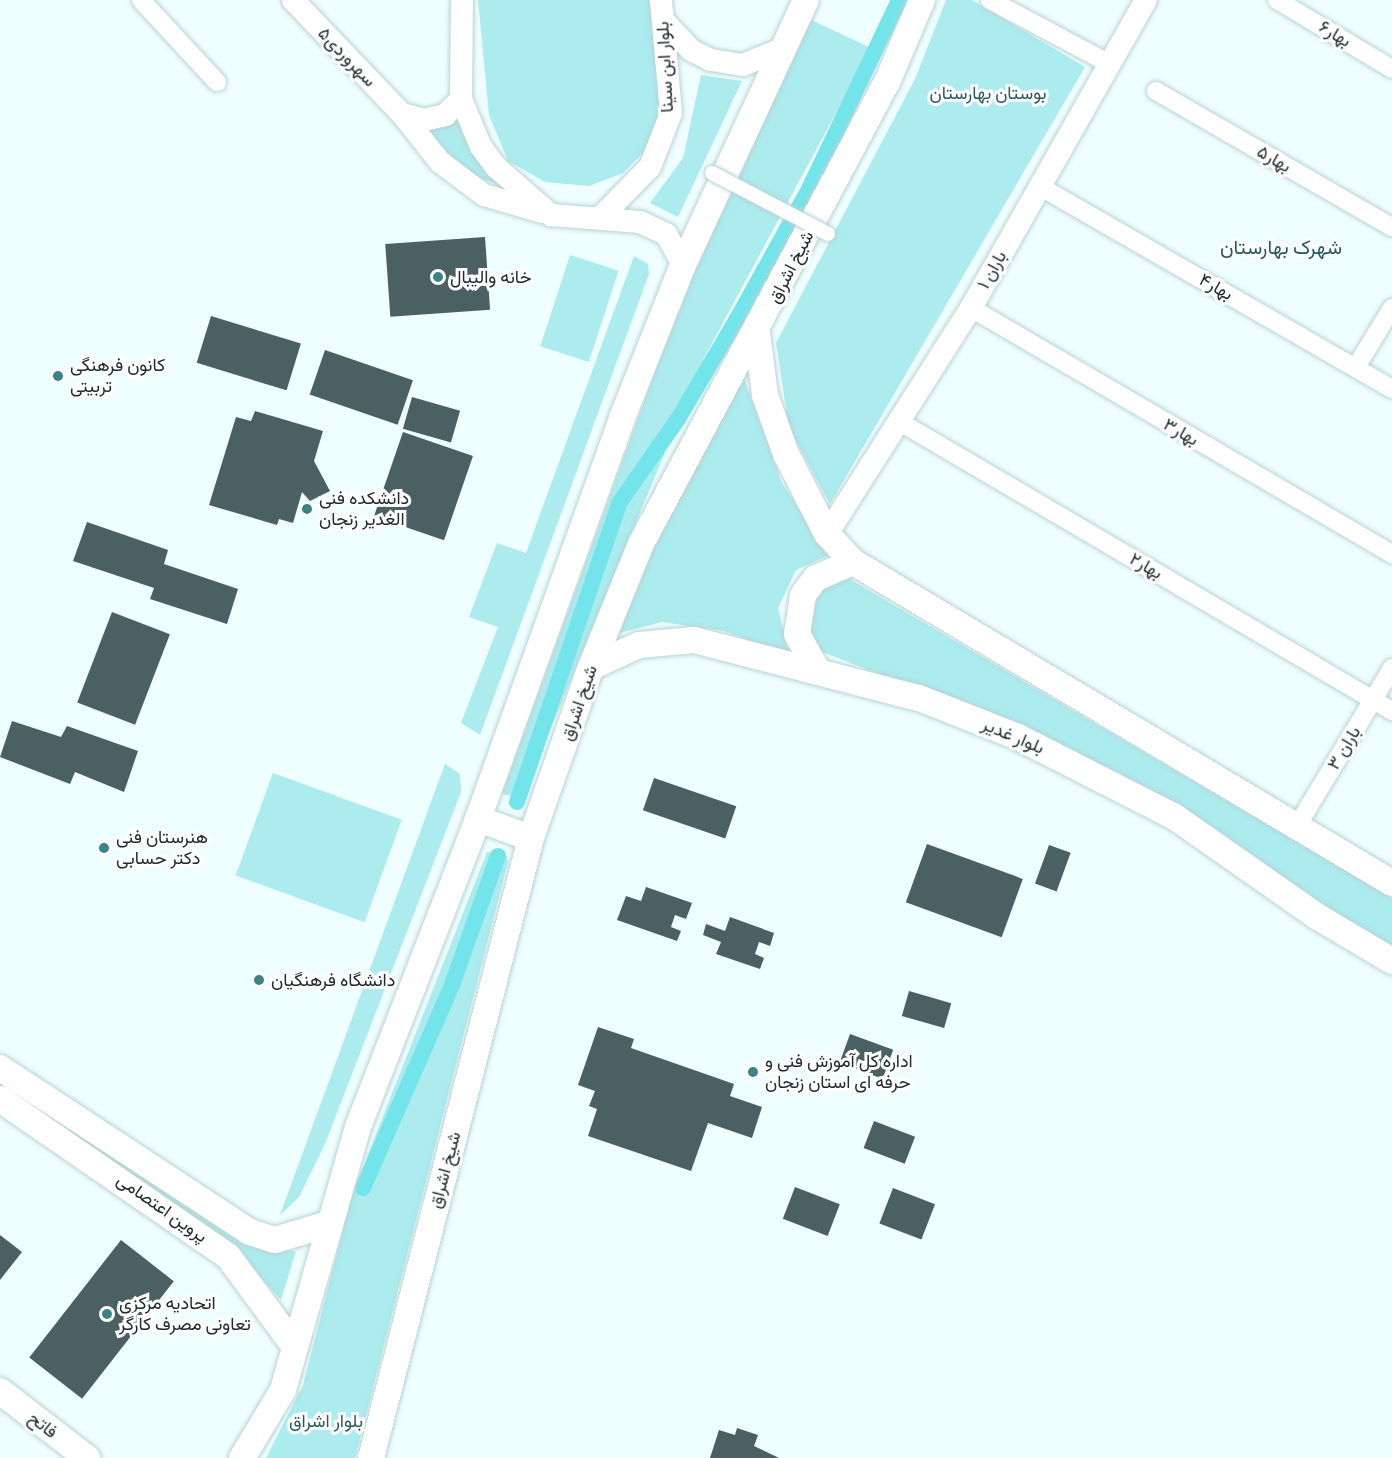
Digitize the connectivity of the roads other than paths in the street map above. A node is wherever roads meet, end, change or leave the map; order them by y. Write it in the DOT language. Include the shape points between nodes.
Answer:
graph roads {
  1 [pos="141,0"];
  2 [pos="293,0"];
  3 [pos="806,0"];
  4 [pos="922,0"];
  5 [pos="990,0"];
  6 [pos="1146,0"];
  7 [pos="1277,0"];
  8 [pos="460,2"];
  9 [pos="662,10"];
  10 [pos="784,48"];
  11 [pos="1108,63"];
  12 [pos="1392,69"];
  13 [pos="217,82"];
  14 [pos="1156,91"];
  15 [pos="460,99"];
  16 [pos="402,114"];
  17 [pos="712,173"];
  18 [pos="1039,186"];
  19 [pos="551,215"];
  20 [pos="600,218"];
  21 [pos="1392,227"];
  22 [pos="828,234"];
  23 [pos="682,265"];
  24 [pos="970,308"];
  25 [pos="1392,308"];
  26 [pos="757,333"];
  27 [pos="1356,368"];
  28 [pos="1392,389"];
  29 [pos="900,422"];
  30 [pos="827,534"];
  31 [pos="1392,554"];
  32 [pos="853,562"];
  33 [pos="591,667"];
  34 [pos="1392,668"];
  35 [pos="817,670"];
  36 [pos="1373,699"];
  37 [pos="1392,711"];
  38 [pos="478,819"];
  39 [pos="1296,828"];
  40 [pos="531,837"];
  41 [pos="1392,883"];
  42 [pos="1392,962"];
  43 [pos="0,1068"];
  44 [pos="0,1099"];
  45 [pos="326,1225"];
  46 [pos="295,1347"];
  47 [pos="0,1391"];
  48 [pos="377,1433"];
  49 [pos="246,1451"];
  50 [pos="87,1458"];
  51 [pos="228,1458"];
  52 [pos="371,1458"];
  53 [pos="382,1458"];
  1 -- 13 [label="street"];
  2 -- 16 [label="street, سهروردی۵"];
  3 -- 10 [label="main road"];
  4 -- 26 [label="main road, شیخ اشراق" via="888,80"];
  5 -- 11 [label="street"];
  6 -- 11 [label="street, باران ۱"];
  7 -- 12 [label="street, بهار۶"];
  8 -- 15 [label="street"];
  9 -- 10 [label="street" via="691,50 711,60 743,65"];
  9 -- 20 [label="street, بلوار ابن سینا" via="671,112 650,167"];
  10 -- 23 [label="main road"];
  11 -- 18 [label="street, باران ۱"];
  14 -- 21 [label="street, بهار۵"];
  15 -- 16 [label="street" via="445,115 424,120"];
  15 -- 19 [label="street" via="481,147"];
  16 -- 19 [label="street, سهروردی۵" via="440,162 484,195"];
  17 -- 22 [label="street, bridge"];
  18 -- 24 [label="street, باران ۱"];
  18 -- 27 [label="street, بهار۴"];
  19 -- 20 [label="street"];
  20 -- 23 [label="street" via="640,222 666,234"];
  23 -- 38 [label="main road"];
  24 -- 29 [label="street, باران ۱"];
  24 -- 31 [label="street, بهار۳"];
  25 -- 27 [label="street"];
  26 -- 30 [label="main road" via="765,395 786,454"];
  26 -- 33 [label="main road, شیخ اشراق" via="641,544"];
  27 -- 28 [label="street, بهار۴"];
  29 -- 30 [label="street, باران ۱"];
  29 -- 36 [label="street, بهار۲"];
  30 -- 32 [label="main road"];
  32 -- 35 [label="main road" via="816,578 800,604 797,634"];
  32 -- 39 [label="main road"];
  33 -- 35 [label="main road, بلوار غدیر" via="666,639 694,640"];
  33 -- 40 [label="main road, شیخ اشراق"];
  34 -- 36 [label="street, باران ۳"];
  35 -- 42 [label="main road, بلوار غدیر" via="919,698 1097,775 1175,817 1318,917"];
  36 -- 37 [label="street, بهار۲"];
  36 -- 39 [label="street, باران ۳"];
  38 -- 40 [label="main road"];
  38 -- 45 [label="main road" via="358,1127"];
  39 -- 41 [label="main road"];
  40 -- 48 [label="main road, شیخ اشراق"];
  43 -- 45 [label="main road, پروین اعتصامی" via="250,1232 276,1240"];
  44 -- 46 [label="main road, پروین اعتصامی" via="220,1249 247,1275"];
  45 -- 46 [label="main road"];
  46 -- 49 [label="main road" via="283,1390"];
  47 -- 50 [label="main road, فاتح"];
  48 -- 52 [label="main road, شیخ اشراق"];
  48 -- 53 [label="main road"];
  49 -- 51 [label="main road"];
}
